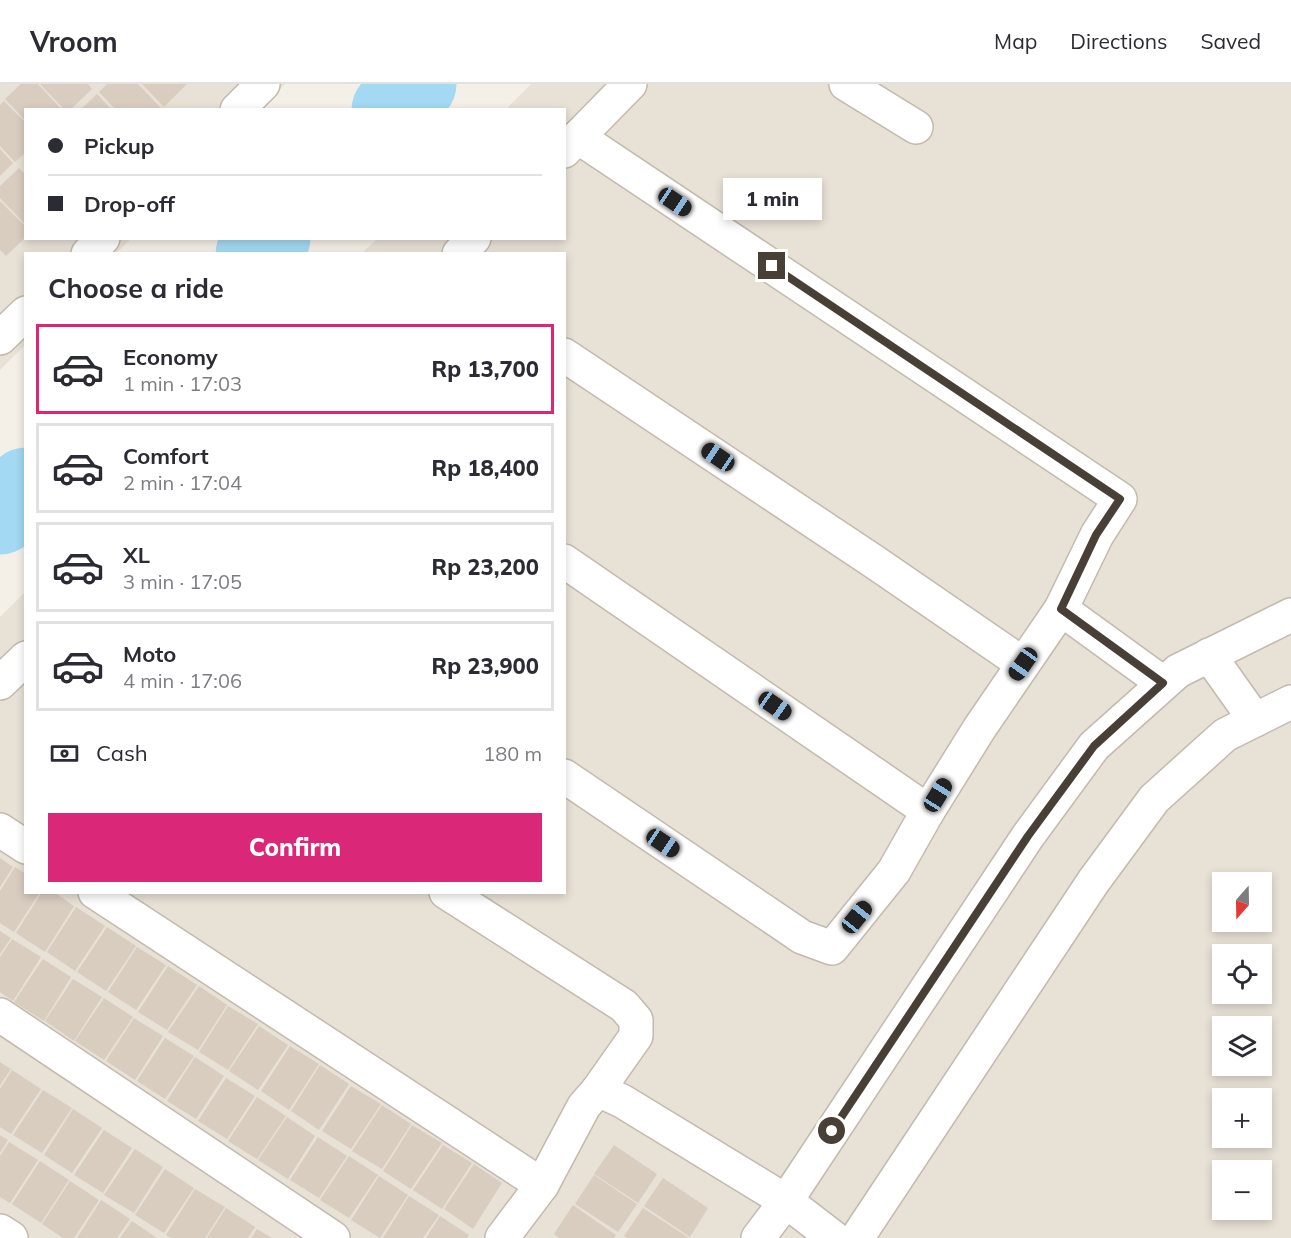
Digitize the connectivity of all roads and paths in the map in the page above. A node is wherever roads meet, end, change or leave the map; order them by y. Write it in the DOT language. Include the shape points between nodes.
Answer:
graph roads {
  1 [pos="263,84"];
  2 [pos="630,84"];
  3 [pos="846,84"];
  4 [pos="239,108"];
  5 [pos="916,127"];
  6 [pos="571,144"];
  7 [pos="101,240"];
  8 [pos="472,240"];
  9 [pos="90,252"];
  10 [pos="461,252"];
  11 [pos="24,315"];
  12 [pos="0,338"];
  13 [pos="566,355"];
  14 [pos="566,562"];
  15 [pos="1061,609"];
  16 [pos="1291,615"];
  17 [pos="1209,655"];
  18 [pos="24,660"];
  19 [pos="1023,664"];
  20 [pos="0,683"];
  21 [pos="1163,683"];
  22 [pos="1291,702"];
  23 [pos="1255,720"];
  24 [pos="566,777"];
  25 [pos="928,811"];
  26 [pos="0,830"];
  27 [pos="24,846"];
  28 [pos="98,894"];
  29 [pos="449,894"];
  30 [pos="0,1016"];
  31 [pos="598,1090"];
  32 [pos="542,1185"];
  33 [pos="786,1201"];
  34 [pos="0,1231"];
  35 [pos="11,1238"];
  36 [pos="333,1238"];
  37 [pos="502,1238"];
  38 [pos="758,1238"];
  39 [pos="834,1238"];
  40 [pos="857,1238"];
  1 -- 4 [label="street"];
  2 -- 6 [label="street"];
  3 -- 5 [label="street"];
  6 -- 15 [label="street" via="1120,499 1096,535"];
  7 -- 9 [label="street"];
  8 -- 10 [label="street"];
  11 -- 12 [label="street"];
  13 -- 19 [label="street"];
  14 -- 25 [label="street"];
  15 -- 19 [label="street"];
  15 -- 21 [label="street"];
  16 -- 17 [label="street"];
  17 -- 21 [label="street"];
  17 -- 23 [label="street"];
  18 -- 20 [label="street"];
  19 -- 25 [label="street"];
  21 -- 33 [label="street" via="1094,746 1028,836"];
  22 -- 23 [label="street"];
  23 -- 40 [label="street" via="1226,735 1154,799 1093,882"];
  24 -- 25 [label="street" via="802,937 832,948 894,871"];
  26 -- 27 [label="street"];
  28 -- 32 [label="street"];
  29 -- 31 [label="street" via="624,1006 636,1020 636,1036"];
  30 -- 36 [label="street"];
  31 -- 32 [label="street" via="584,1106"];
  31 -- 33 [label="street"];
  32 -- 37 [label="street"];
  33 -- 38 [label="street"];
  33 -- 39 [label="street"];
  34 -- 35 [label="street"];
}
